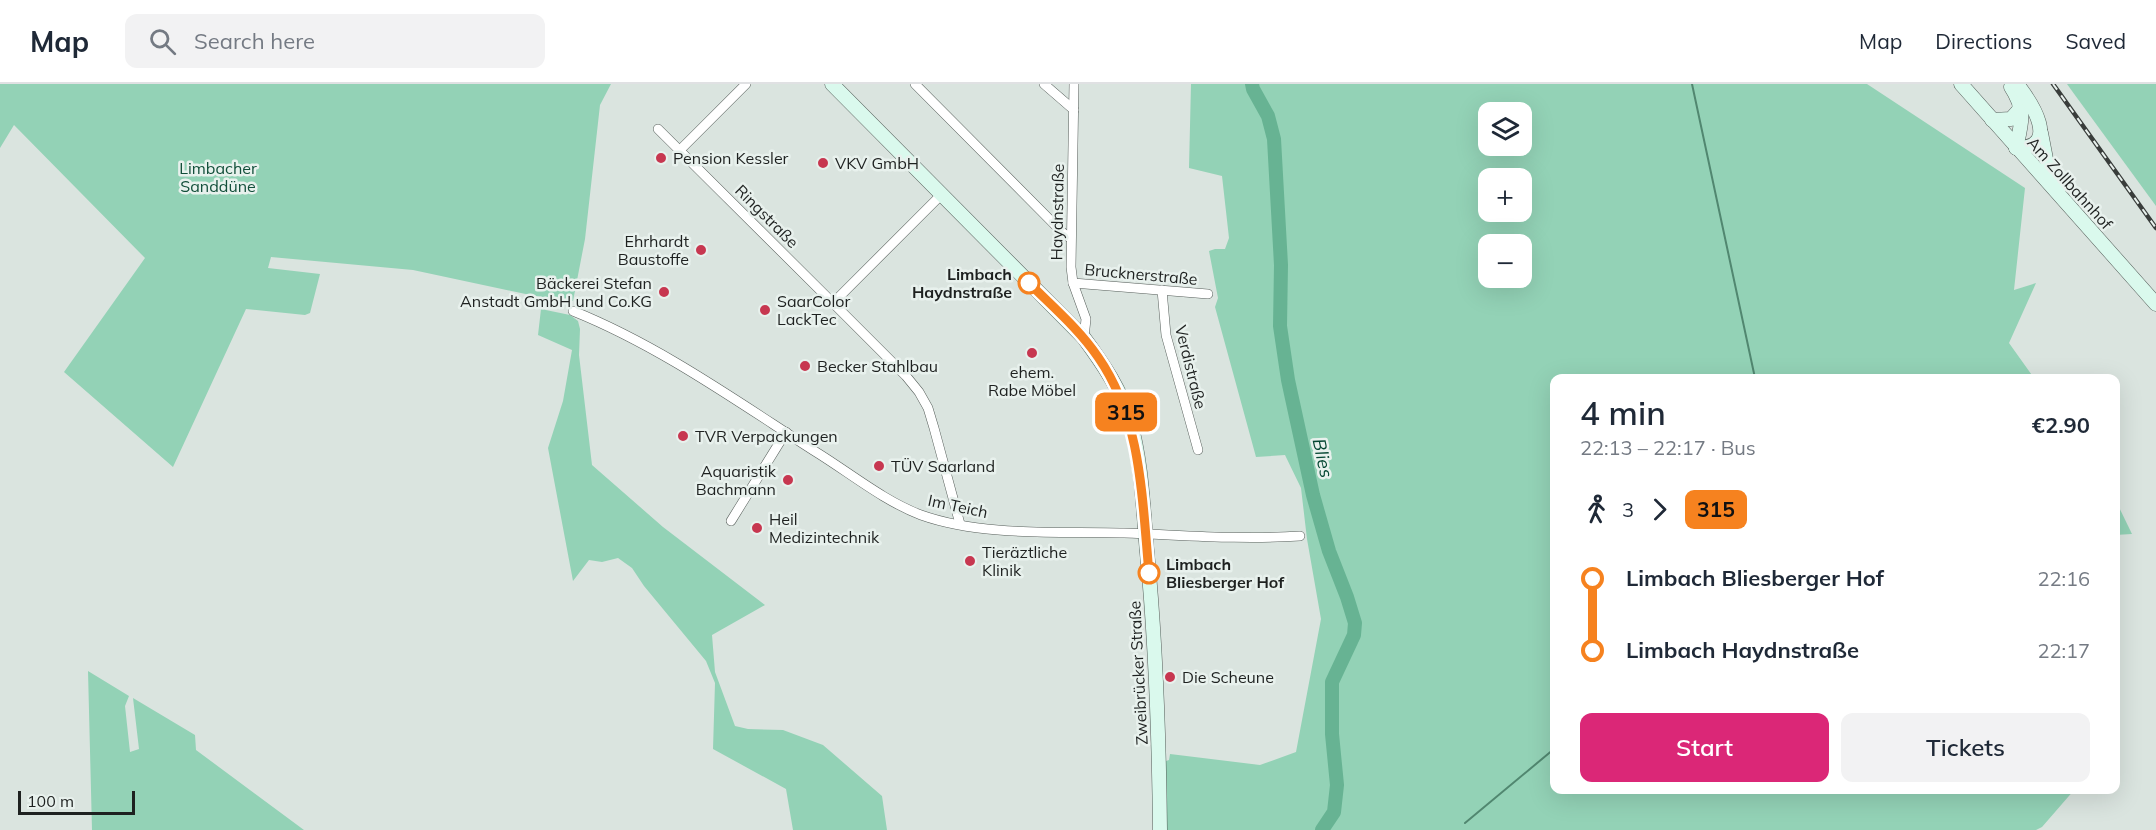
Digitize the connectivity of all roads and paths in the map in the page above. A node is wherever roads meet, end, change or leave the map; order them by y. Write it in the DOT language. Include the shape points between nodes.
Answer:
graph roads {
  1 [pos="746,84"];
  2 [pos="832,84"];
  3 [pos="915,84"];
  4 [pos="1044,84"];
  5 [pos="1074,84"];
  6 [pos="1961,84"];
  7 [pos="2009,84"];
  8 [pos="2017,84"];
  9 [pos="2020,104"];
  10 [pos="1074,110"];
  11 [pos="1992,120"];
  12 [pos="658,129"];
  13 [pos="2041,133"];
  14 [pos="2016,148"];
  15 [pos="680,150"];
  16 [pos="941,195"];
  17 [pos="2066,203"];
  18 [pos="1070,238"];
  19 [pos="1073,283"];
  20 [pos="1162,291"];
  21 [pos="1208,294"];
  22 [pos="833,303"];
  23 [pos="2156,304"];
  24 [pos="573,311"];
  25 [pos="1084,338"];
  26 [pos="786,432"];
  27 [pos="1198,450"];
  28 [pos="731,521"];
  29 [pos="960,525"];
  30 [pos="1146,534"];
  31 [pos="1300,536"];
  32 [pos="1160,830"];
  1 -- 15 [label="street"];
  2 -- 16 [label="street, Zweibrücker Straße"];
  3 -- 18 [label="street"];
  4 -- 10 [label="street"];
  5 -- 10 [label="street, Haydnstraße"];
  6 -- 11 [label="street, Am Zollbahnhof"];
  7 -- 9 [label="street"];
  8 -- 13 [label="street" via="2033,104"];
  9 -- 11 [label="street" via="2012,118"];
  9 -- 14 [label="street" via="2022,125"];
  10 -- 18 [label="street, Haydnstraße"];
  11 -- 14 [label="street, Am Zollbahnhof"];
  12 -- 15 [label="street, Ringstraße"];
  13 -- 14 [label="street" via="2031,145"];
  13 -- 17 [label="street" via="2050,170"];
  14 -- 17 [label="street, Am Zollbahnhof"];
  15 -- 22 [label="street, Ringstraße"];
  16 -- 22 [label="street"];
  16 -- 25 [label="street, Zweibrücker Straße"];
  17 -- 23 [label="street, Am Zollbahnhof"];
  18 -- 19 [label="street, Haydnstraße"];
  19 -- 20 [label="street, Brucknerstraße"];
  19 -- 25 [label="street, Haydnstraße" via="1086,319"];
  20 -- 21 [label="street, Brucknerstraße"];
  20 -- 27 [label="street, Verdistraße" via="1166,334"];
  22 -- 29 [label="street, Ringstraße" via="919,392 928,408"];
  24 -- 26 [label="street, Im Teich" via="626,336"];
  25 -- 30 [label="street, Zweibrücker Straße" via="1109,373 1130,421"];
  26 -- 28 [label="street"];
  26 -- 29 [label="street, Im Teich" via="901,505"];
  29 -- 30 [label="street, Im Teich"];
  30 -- 31 [label="street, Im Teich" via="1229,539"];
  30 -- 32 [label="street, Zweibrücker Straße" via="1156,665"];
}
